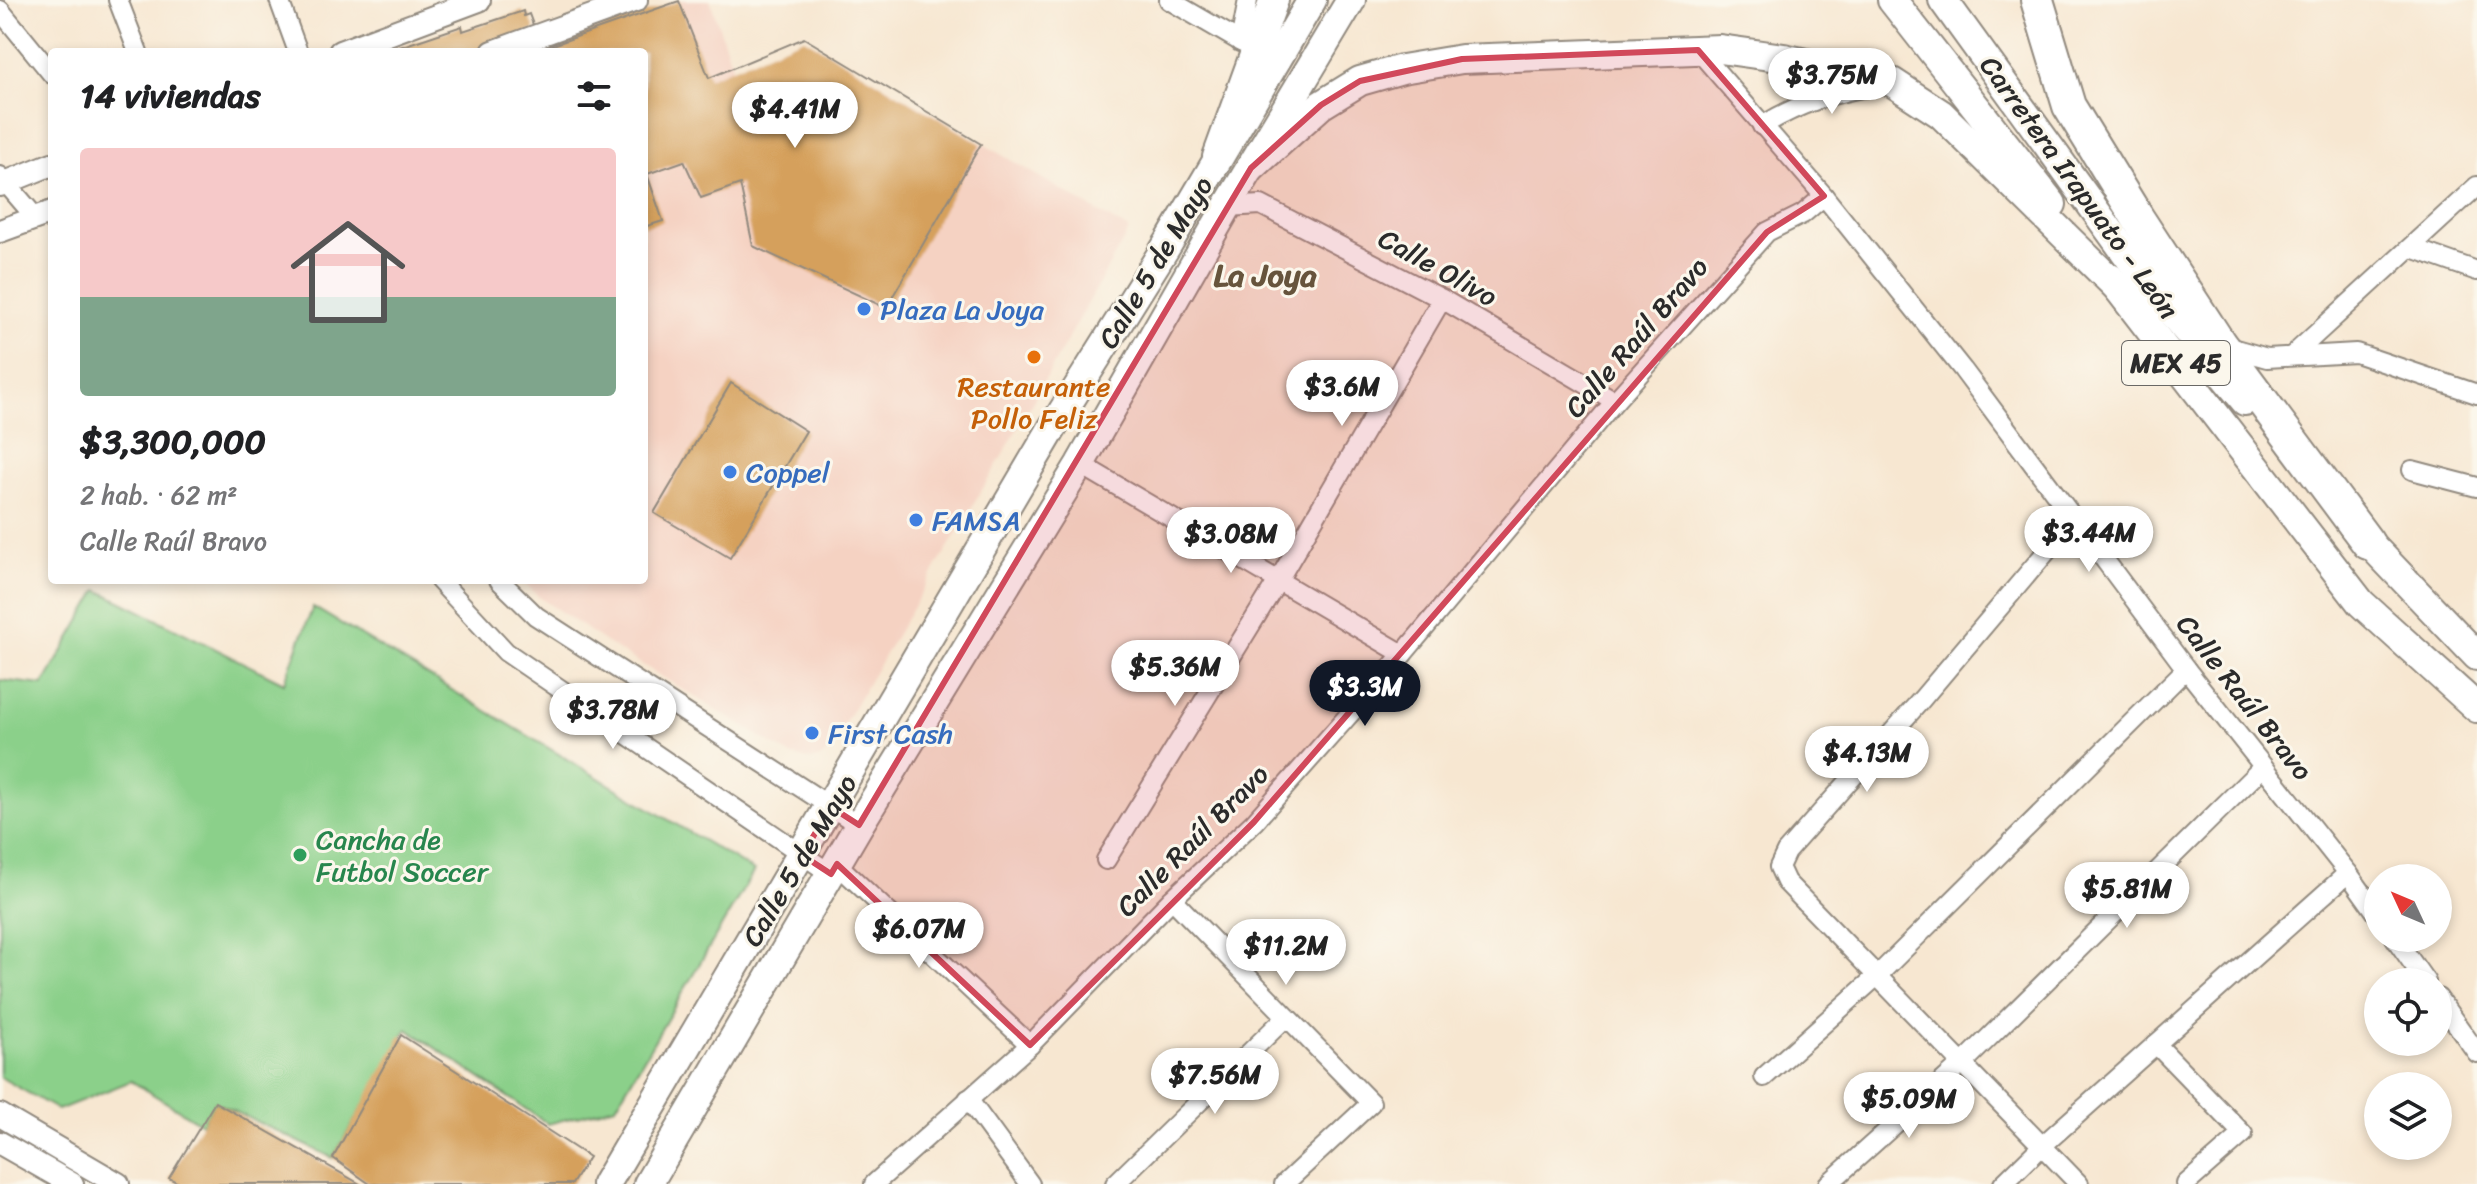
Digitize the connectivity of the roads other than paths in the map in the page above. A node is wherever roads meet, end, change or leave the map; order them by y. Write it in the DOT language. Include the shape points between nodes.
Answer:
graph roads {
  1 [pos="118,0"];
  2 [pos="279,0"];
  3 [pos="479,0"];
  4 [pos="636,0"];
  5 [pos="1169,0"];
  6 [pos="1248,0"];
  7 [pos="1274,0"];
  8 [pos="1312,0"];
  9 [pos="1351,0"];
  10 [pos="1892,0"];
  11 [pos="1943,0"];
  12 [pos="2037,0"];
  13 [pos="439,7"];
  14 [pos="0,10"];
  15 [pos="1248,46"];
  16 [pos="136,48"];
  17 [pos="297,48"];
  18 [pos="349,48"];
  19 [pos="504,48"];
  20 [pos="1698,50"];
  21 [pos="48,69"];
  22 [pos="1892,82"];
  23 [pos="1762,126"];
  24 [pos="1217,157"];
  25 [pos="48,165"];
  26 [pos="1251,168"];
  27 [pos="2,181"];
  28 [pos="2477,186"];
  29 [pos="1824,196"];
  30 [pos="1227,207"];
  31 [pos="44,215"];
  32 [pos="0,231"];
  33 [pos="2412,248"];
  34 [pos="2477,271"];
  35 [pos="2120,290"];
  36 [pos="1442,299"];
  37 [pos="2220,344"];
  38 [pos="2292,356"];
  39 [pos="2477,394"];
  40 [pos="1615,401"];
  41 [pos="1080,464"];
  42 [pos="2412,470"];
  43 [pos="2477,487"];
  44 [pos="2074,519"];
  45 [pos="2368,543"];
  46 [pos="1279,579"];
  47 [pos="443,584"];
  48 [pos="503,584"];
  49 [pos="1403,654"];
  50 [pos="2477,656"];
  51 [pos="2186,669"];
  52 [pos="2477,708"];
  53 [pos="2263,767"];
  54 [pos="831,807"];
  55 [pos="859,825"];
  56 [pos="802,855"];
  57 [pos="1106,860"];
  58 [pos="834,869"];
  59 [pos="2348,873"];
  60 [pos="2364,895"];
  61 [pos="1172,899"];
  62 [pos="1878,975"];
  63 [pos="1286,1017"];
  64 [pos="2452,1018"];
  65 [pos="2156,1044"];
  66 [pos="1030,1045"];
  67 [pos="2477,1053"];
  68 [pos="1962,1064"];
  69 [pos="1764,1077"];
  70 [pos="968,1099"];
  71 [pos="0,1115"];
  72 [pos="0,1143"];
  73 [pos="2043,1145"];
  74 [pos="82,1163"];
  75 [pos="72,1184"];
  76 [pos="118,1184"];
  77 [pos="606,1184"];
  78 [pos="648,1184"];
  79 [pos="874,1184"];
  80 [pos="1030,1184"];
  81 [pos="1115,1184"];
  82 [pos="1284,1184"];
  83 [pos="1828,1184"];
  84 [pos="2003,1184"];
  85 [pos="2079,1184"];
  86 [pos="2186,1184"];
  1 -- 16 [label="street"];
  2 -- 17 [label="street"];
  3 -- 13 [label="street"];
  4 -- 19 [label="street"];
  5 -- 15 [label="street"];
  6 -- 15 [label="street"];
  7 -- 15 [label="main road"];
  8 -- 24 [label="main road, Calle 5 de Mayo"];
  9 -- 26 [label="main road, Calle 5 de Mayo"];
  10 -- 35 [label="main road, Carretera Irapuato - León / MEX 45"];
  11 -- 45 [label="main road, Carretera Irapuato - León / MEX 45" via="2152,289"];
  12 -- 37 [label="highway" via="2069,106"];
  13 -- 18 [label="street"];
  14 -- 21 [label="street"];
  15 -- 24 [label="main road"];
  20 -- 22 [label="main road" via="1784,58"];
  20 -- 23 [label="street"];
  20 -- 26 [label="main road" via="1462,59 1402,69 1360,81 1321,105"];
  22 -- 23 [label="street" via="1833,93"];
  22 -- 35 [label="main road" via="1941,114"];
  23 -- 29 [label="street"];
  24 -- 54 [label="main road, Calle 5 de Mayo"];
  25 -- 27 [label="street"];
  26 -- 30 [label="main road, Calle 5 de Mayo"];
  27 -- 31 [label="street"];
  28 -- 33 [label="street"];
  29 -- 40 [label="street, Calle Raúl Bravo" via="1803,214 1767,232"];
  29 -- 44 [label="street, Calle Raúl Bravo"];
  30 -- 36 [label="street, Calle Olivo" via="1261,205"];
  30 -- 41 [label="main road, Calle 5 de Mayo"];
  31 -- 32 [label="street"];
  33 -- 34 [label="street"];
  33 -- 38 [label="street"];
  35 -- 52 [label="main road, Carretera Irapuato - León / MEX 45" via="2361,603"];
  36 -- 40 [label="street, Calle Olivo"];
  36 -- 46 [label="street"];
  37 -- 38 [label="street" via="2267,358"];
  37 -- 45 [label="highway"];
  38 -- 39 [label="street" via="2356,353"];
  40 -- 49 [label="street, Calle Raúl Bravo"];
  41 -- 46 [label="street"];
  41 -- 55 [label="main road, Calle 5 de Mayo"];
  42 -- 43 [label="street"];
  44 -- 51 [label="street, Calle Raúl Bravo"];
  44 -- 62 [label="street" via="1786,852 1779,867 1786,882"];
  45 -- 50 [label="main road, Carretera Irapuato - León / MEX 45"];
  46 -- 49 [label="street"];
  46 -- 57 [label="street"];
  47 -- 56 [label="street" via="506,652"];
  48 -- 54 [label="street" via="536,616"];
  49 -- 61 [label="street, Calle Raúl Bravo" via="1254,822"];
  51 -- 53 [label="street, Calle Raúl Bravo"];
  51 -- 62 [label="street"];
  53 -- 59 [label="street, Calle Raúl Bravo"];
  53 -- 68 [label="street"];
  54 -- 55 [label="street"];
  54 -- 56 [label="main road, Calle 5 de Mayo"];
  55 -- 58 [label="main road, Calle 5 de Mayo"];
  56 -- 58 [label="street"];
  56 -- 77 [label="main road, Calle 5 de Mayo"];
  58 -- 66 [label="street"];
  58 -- 78 [label="main road, Calle 5 de Mayo"];
  59 -- 60 [label="street, Calle Raúl Bravo"];
  59 -- 65 [label="street"];
  61 -- 63 [label="street"];
  61 -- 66 [label="street, Calle Raúl Bravo"];
  62 -- 68 [label="street"];
  62 -- 69 [label="street"];
  63 -- 81 [label="street"];
  63 -- 82 [label="street" via="1371,1103"];
  64 -- 67 [label="street"];
  65 -- 73 [label="street"];
  65 -- 86 [label="street" via="2243,1134"];
  66 -- 70 [label="street, Calle Raúl Bravo"];
  68 -- 73 [label="street"];
  68 -- 83 [label="street"];
  70 -- 79 [label="street, Calle Raúl Bravo"];
  70 -- 80 [label="street"];
  71 -- 74 [label="street"];
  72 -- 75 [label="street"];
  73 -- 84 [label="street"];
  73 -- 85 [label="street"];
  74 -- 75 [label="street"];
  74 -- 76 [label="street"];
}
